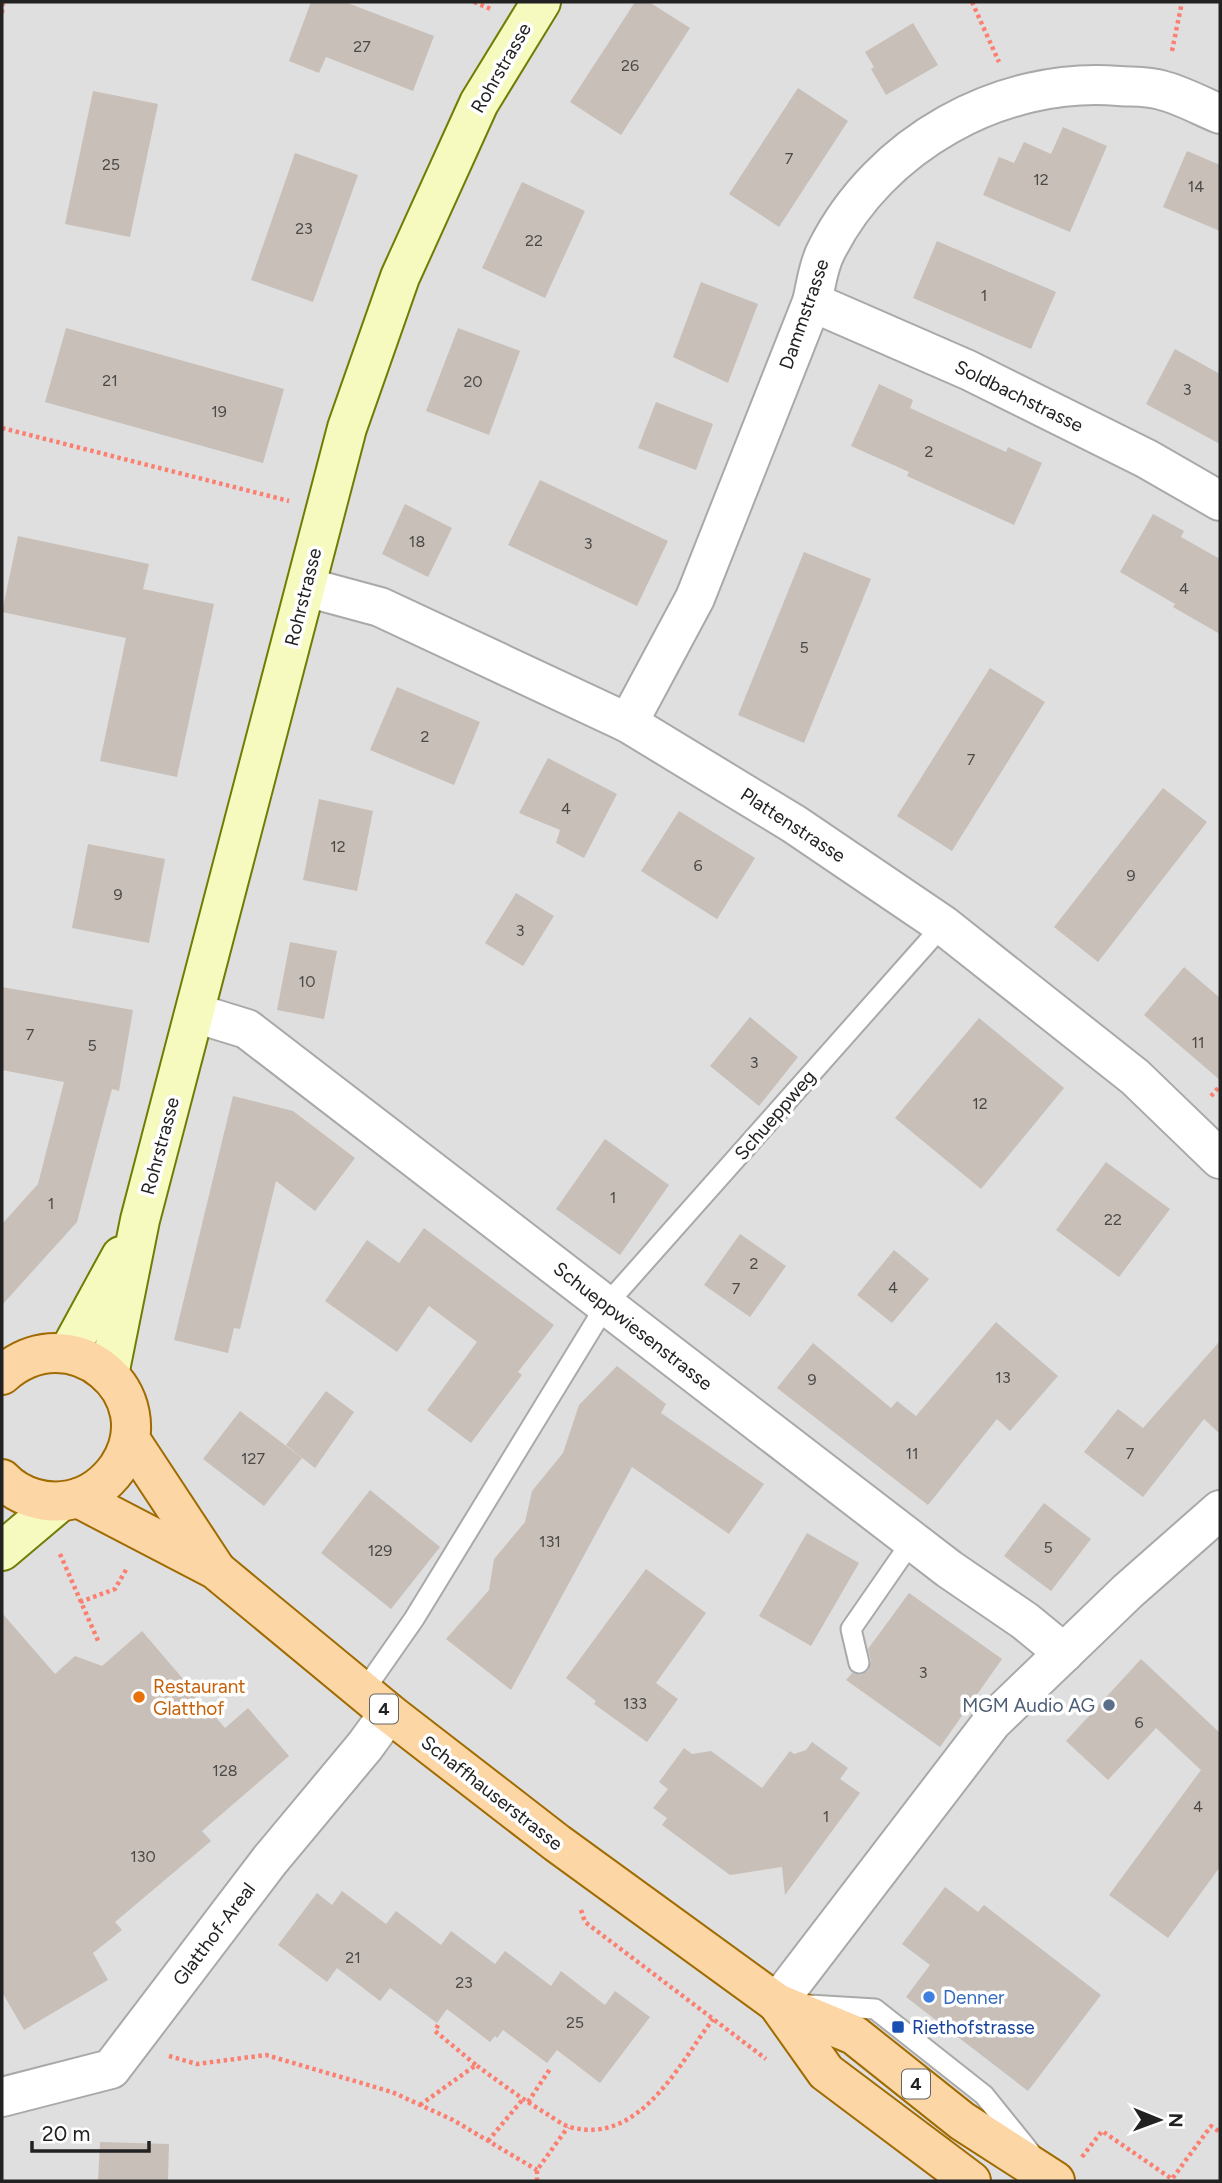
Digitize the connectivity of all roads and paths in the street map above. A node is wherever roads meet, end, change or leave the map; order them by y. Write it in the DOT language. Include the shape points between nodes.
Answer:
graph roads {
  1 [pos="3,2"];
  2 [pos="541,2"];
  3 [pos="972,2"];
  4 [pos="1182,2"];
  5 [pos="2,13"];
  6 [pos="1160,89"];
  7 [pos="1015,96"];
  8 [pos="1220,114"];
  9 [pos="812,302"];
  10 [pos="2,428"];
  11 [pos="1220,501"];
  12 [pos="326,510"];
  13 [pos="306,587"];
  14 [pos="628,723"];
  15 [pos="943,925"];
  16 [pos="195,1013"];
  17 [pos="1220,1160"];
  18 [pos="140,1220"];
  19 [pos="606,1305"];
  20 [pos="2,1335"];
  21 [pos="51,1354"];
  22 [pos="109,1374"];
  23 [pos="2,1375"];
  24 [pos="130,1439"];
  25 [pos="2,1479"];
  26 [pos="69,1500"];
  27 [pos="1220,1510"];
  28 [pos="912,1541"];
  29 [pos="2,1551"];
  30 [pos="60,1553"];
  31 [pos="131,1562"];
  32 [pos="216,1570"];
  33 [pos="80,1602"];
  34 [pos="99,1643"];
  35 [pos="1064,1653"];
  36 [pos="859,1663"];
  37 [pos="376,1703"];
  38 [pos="585,1922"];
  39 [pos="777,2003"];
  40 [pos="713,2019"];
  41 [pos="438,2025"];
  42 [pos="132,2041"];
  43 [pos="767,2060"];
  44 [pos="476,2066"];
  45 [pos="550,2069"];
  46 [pos="2,2097"];
  47 [pos="526,2101"];
  48 [pos="419,2105"];
  49 [pos="568,2127"];
  50 [pos="1220,2132"];
  51 [pos="488,2141"];
  52 [pos="537,2170"];
  53 [pos="1062,2173"];
  54 [pos="537,2181"];
  55 [pos="971,2181"];
  1 -- 5 [label="path"];
  2 -- 12 [label="main road, Rohrstrasse" via="479,103 400,277 347,428"];
  3 -- 7 [label="path"];
  4 -- 6 [label="path"];
  6 -- 7 [label="street, Dammstrasse" via="1054,87"];
  6 -- 8 [label="street, Dammstrasse"];
  7 -- 9 [label="street, Dammstrasse" via="928,138 875,181 825,253"];
  9 -- 11 [label="street, Soldbachstrasse" via="968,370 1147,459"];
  9 -- 14 [label="street, Dammstrasse" via="695,598"];
  10 -- 12 [label="path"];
  12 -- 13 [label="main road, Rohrstrasse"];
  13 -- 14 [label="street, Plattenstrasse" via="380,607"];
  13 -- 16 [label="main road, Rohrstrasse"];
  14 -- 15 [label="street, Plattenstrasse" via="794,824"];
  15 -- 17 [label="street, Plattenstrasse" via="1135,1077"];
  15 -- 19 [label="lane, Schueppweg"];
  16 -- 18 [label="main road, Rohrstrasse"];
  16 -- 19 [label="street, Schueppwiesenstrasse" via="247,1029"];
  18 -- 21 [label="main road, Rohrstrasse"];
  18 -- 22 [label="main road, Rohrstrasse"];
  19 -- 28 [label="street, Schueppwiesenstrasse"];
  19 -- 37 [label="lane, Schueppweg" via="414,1619"];
  20 -- 21 [label="main road, Schaffhauserstrasse"];
  21 -- 22 [label="main road, Schaffhauserstrasse" via="90,1360"];
  21 -- 23 [label="main road" via="14,1364"];
  22 -- 24 [label="main road, Schaffhauserstrasse" via="123,1393 130,1415"];
  24 -- 26 [label="main road, Schaffhauserstrasse" via="112,1476 97,1490"];
  24 -- 32 [label="main road, Schaffhauserstrasse / 4"];
  25 -- 26 [label="main road, Schaffhauserstrasse" via="42,1501"];
  26 -- 29 [label="main road"];
  26 -- 32 [label="main road, Schaffhauserstrasse / 4"];
  27 -- 35 [label="street"];
  28 -- 35 [label="street, Schueppwiesenstrasse"];
  28 -- 36 [label="lane" via="851,1629"];
  30 -- 33 [label="path"];
  31 -- 33 [label="path" via="115,1589"];
  32 -- 37 [label="main road, Schaffhauserstrasse / 4"];
  33 -- 34 [label="path"];
  35 -- 39 [label="street" via="985,1730"];
  37 -- 39 [label="main road, Schaffhauserstrasse / 4" via="557,1843"];
  37 -- 42 [label="street, Glatthof-Areal" via="365,1746 270,1860"];
  38 -- 40 [label="path"];
  39 -- 53 [label="main road, Schaffhauserstrasse / 4" via="854,2035 962,2121"];
  39 -- 55 [label="main road, Schaffhauserstrasse / 4" via="826,2072"];
  40 -- 43 [label="path"];
  40 -- 49 [label="path" via="673,2078 640,2113 614,2126"];
  41 -- 44 [label="path" via="435,2031"];
  42 -- 46 [label="street, Glatthof-Areal" via="111,2069"];
  42 -- 48 [label="path" via="197,2064 266,2055 392,2092"];
  44 -- 47 [label="path"];
  44 -- 48 [label="path"];
  45 -- 47 [label="path"];
  47 -- 49 [label="path"];
  47 -- 51 [label="path"];
  48 -- 51 [label="path"];
  49 -- 52 [label="path"];
  50 -- 53 [label="path" via="1211,2126 1172,2179 1102,2131"];
  51 -- 52 [label="path"];
  52 -- 54 [label="path"];
}
